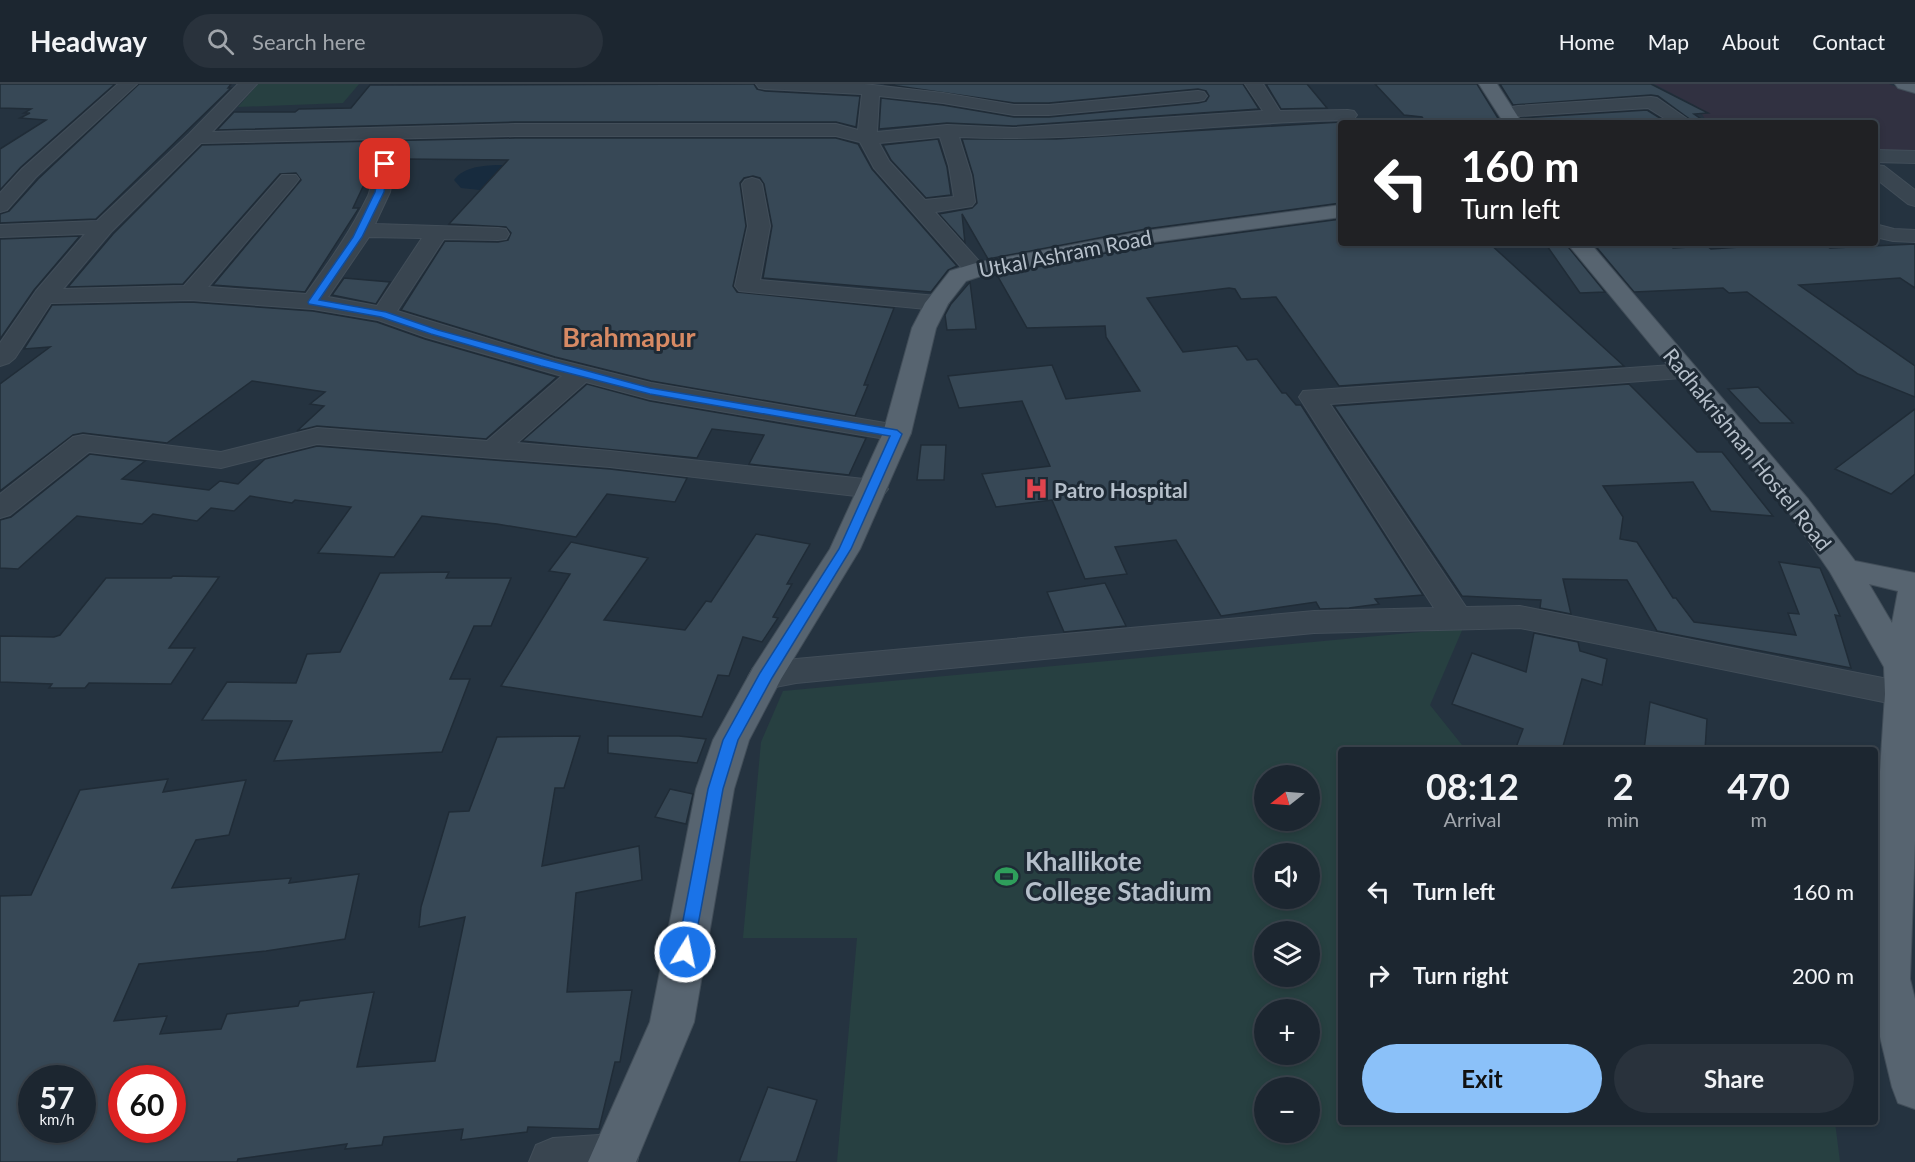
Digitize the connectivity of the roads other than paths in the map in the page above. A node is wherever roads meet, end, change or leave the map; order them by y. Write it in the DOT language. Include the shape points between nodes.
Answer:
graph roads {
  1 [pos="128,84"];
  2 [pos="248,84"];
  3 [pos="765,84"];
  4 [pos="1254,84"];
  5 [pos="1488,84"];
  6 [pos="1500,84"];
  7 [pos="1904,84"];
  8 [pos="1915,88"];
  9 [pos="871,90"];
  10 [pos="1198,96"];
  11 [pos="1348,115"];
  12 [pos="1275,116"];
  13 [pos="1518,119"];
  14 [pos="1679,120"];
  15 [pos="947,131"];
  16 [pos="196,138"];
  17 [pos="867,138"];
  18 [pos="1915,157"];
  19 [pos="1878,163"];
  20 [pos="385,164"];
  21 [pos="1878,165"];
  22 [pos="289,179"];
  23 [pos="752,184"];
  24 [pos="1915,200"];
  25 [pos="0,206"];
  26 [pos="920,207"];
  27 [pos="1338,211"];
  28 [pos="103,227"];
  29 [pos="361,230"];
  30 [pos="0,231"];
  31 [pos="438,231"];
  32 [pos="1878,231"];
  33 [pos="498,234"];
  34 [pos="1915,236"];
  35 [pos="1581,246"];
  36 [pos="976,270"];
  37 [pos="191,293"];
  38 [pos="44,296"];
  39 [pos="313,302"];
  40 [pos="937,303"];
  41 [pos="383,314"];
  42 [pos="0,358"];
  43 [pos="1686,372"];
  44 [pos="581,373"];
  45 [pos="897,434"];
  46 [pos="493,450"];
  47 [pos="873,489"];
  48 [pos="0,509"];
  49 [pos="1844,569"];
  50 [pos="1915,583"];
  51 [pos="1457,619"];
  52 [pos="765,677"];
  53 [pos="1902,680"];
  54 [pos="1915,1087"];
  55 [pos="613,1160"];
  56 [pos="553,1162"];
  1 -- 25 [label="street" via="29,173"];
  2 -- 16 [label="street"];
  3 -- 9 [label="street"];
  4 -- 12 [label="street"];
  5 -- 13 [label="main road"];
  6 -- 13 [label="main road"];
  7 -- 8 [label="main road"];
  9 -- 10 [label="street" via="1014,110"];
  9 -- 17 [label="street"];
  11 -- 12 [label="street"];
  12 -- 15 [label="street" via="1013,134"];
  13 -- 14 [label="street" via="1652,102"];
  15 -- 17 [label="street"];
  15 -- 26 [label="street" via="963,175 965,202"];
  16 -- 17 [label="street" via="635,129 836,130"];
  16 -- 28 [label="street"];
  17 -- 26 [label="street" via="881,164"];
  18 -- 19 [label="street"];
  20 -- 29 [label="street" via="380,192"];
  21 -- 24 [label="street"];
  22 -- 37 [label="street"];
  23 -- 40 [label="street" via="759,226 747,286"];
  26 -- 36 [label="street"];
  27 -- 36 [label="main road, Utkal Ashram Road" via="1146,237"];
  28 -- 30 [label="street"];
  28 -- 38 [label="street"];
  29 -- 31 [label="street"];
  29 -- 39 [label="street"];
  31 -- 33 [label="street"];
  31 -- 41 [label="street"];
  32 -- 34 [label="street"];
  35 -- 43 [label="main road, Radhakrishnan Hostel Road"];
  36 -- 40 [label="main road, Utkal Ashram Road" via="958,276"];
  37 -- 38 [label="street"];
  37 -- 39 [label="street"];
  38 -- 42 [label="street"];
  39 -- 41 [label="street"];
  40 -- 45 [label="main road, Utkal Ashram Road" via="924,328"];
  41 -- 44 [label="street"];
  43 -- 49 [label="main road, Radhakrishnan Hostel Road" via="1798,505"];
  43 -- 51 [label="street" via="1312,397"];
  44 -- 45 [label="street" via="650,391"];
  44 -- 46 [label="street"];
  45 -- 47 [label="main road, Utkal Ashram Road"];
  46 -- 47 [label="street"];
  46 -- 48 [label="street" via="317,436 221,460 83,443"];
  47 -- 52 [label="main road, Utkal Ashram Road" via="845,549"];
  49 -- 50 [label="main road"];
  49 -- 53 [label="main road, Radhakrishnan Hostel Road"];
  50 -- 53 [label="main road"];
  51 -- 52 [label="street" via="1314,622"];
  51 -- 53 [label="street" via="1520,617"];
  52 -- 55 [label="main road, Utkal Ashram Road" via="731,740 716,789 672,1022"];
  53 -- 54 [label="main road" via="1888,979"];
  55 -- 56 [label="street"];
}
